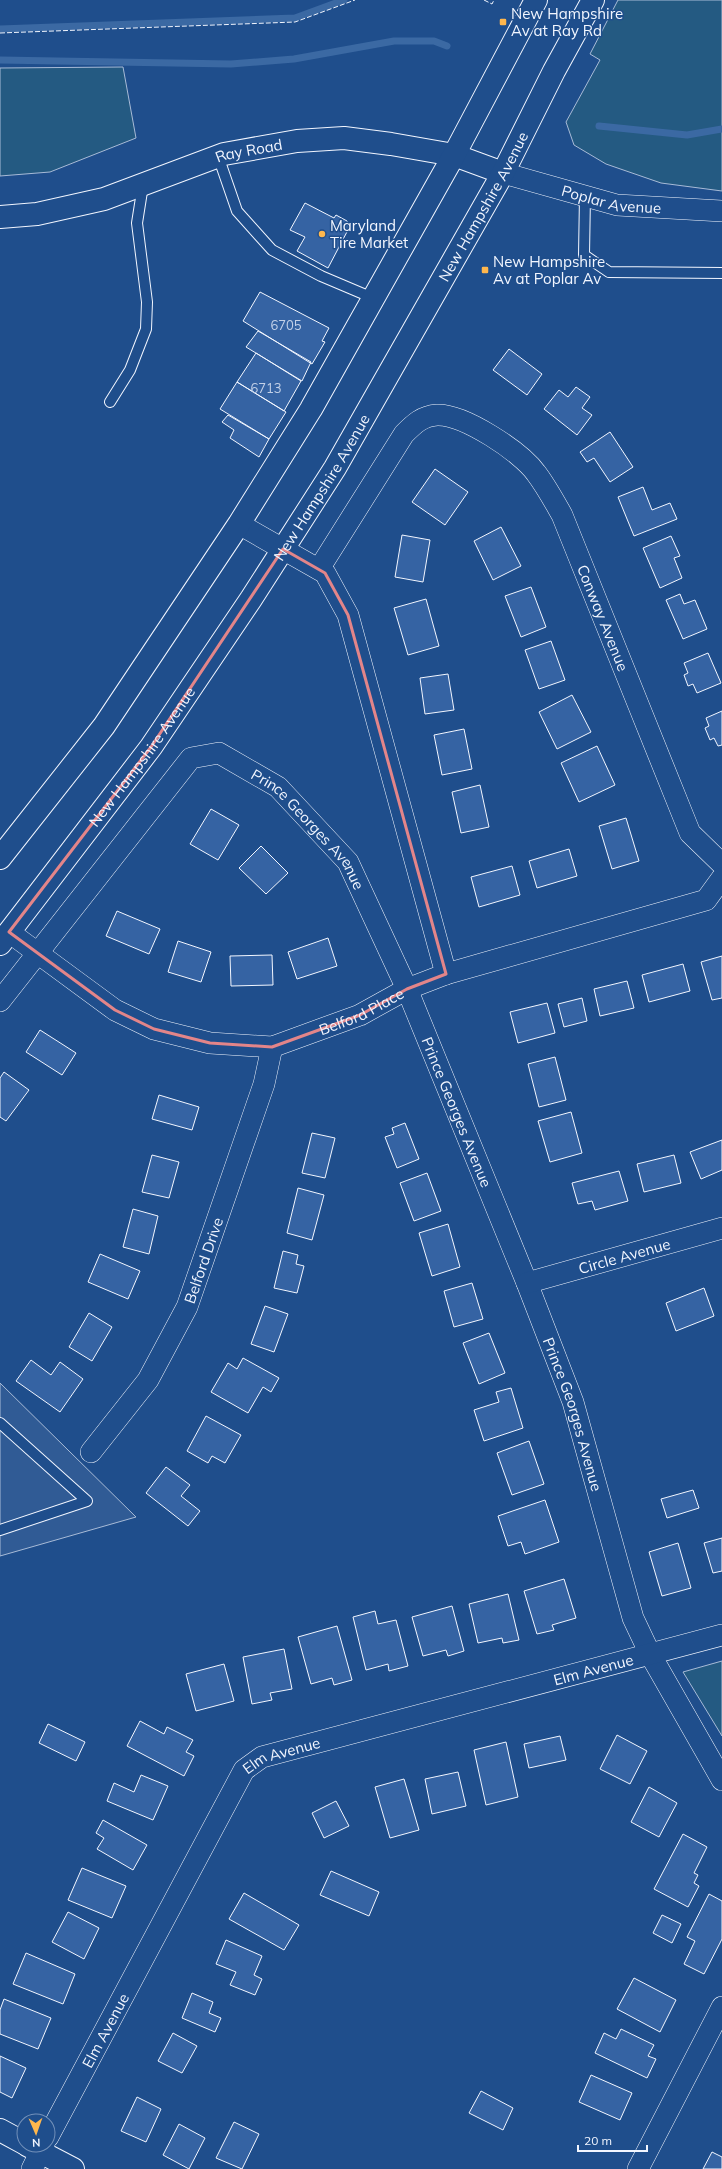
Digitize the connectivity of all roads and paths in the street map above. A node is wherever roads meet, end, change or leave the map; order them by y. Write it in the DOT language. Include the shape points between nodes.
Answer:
graph roads {
  1 [pos="536,0"];
  2 [pos="593,0"];
  3 [pos="454,155"];
  4 [pos="218,156"];
  5 [pos="503,173"];
  6 [pos="143,185"];
  7 [pos="585,195"];
  8 [pos="722,211"];
  9 [pos="0,217"];
  10 [pos="722,273"];
  11 [pos="373,298"];
  12 [pos="110,402"];
  13 [pos="239,524"];
  14 [pos="283,550"];
  15 [pos="319,569"];
  16 [pos="0,858"];
  17 [pos="722,864"];
  18 [pos="722,878"];
  19 [pos="3,933"];
  20 [pos="37,954"];
  21 [pos="446,974"];
  22 [pos="407,989"];
  23 [pos="0,1001"];
  24 [pos="272,1047"];
  25 [pos="722,1228"];
  26 [pos="527,1283"];
  27 [pos="0,1423"];
  28 [pos="91,1452"];
  29 [pos="0,1530"];
  30 [pos="722,1635"];
  31 [pos="650,1654"];
  32 [pos="722,1780"];
  33 [pos="722,2008"];
  34 [pos="56,2113"];
  35 [pos="0,2130"];
  36 [pos="16,2138"];
  37 [pos="43,2153"];
  38 [pos="73,2169"];
  39 [pos="638,2169"];
  1 -- 3 [label="main road"];
  2 -- 5 [label="main road, New Hampshire Avenue"];
  3 -- 4 [label="main road, Ray Road" via="344,138 297,141"];
  3 -- 5 [label="main road, Ray Road"];
  3 -- 11 [label="main road"];
  4 -- 6 [label="main road, Ray Road"];
  4 -- 11 [label="lane" via="237,211 272,250 321,276"];
  5 -- 7 [label="street, Poplar Avenue"];
  5 -- 14 [label="main road, New Hampshire Avenue" via="335,468"];
  6 -- 9 [label="main road, Ray Road" via="71,208"];
  6 -- 12 [label="lane" via="137,223 147,302 146,329 130,370"];
  7 -- 8 [label="street, Poplar Avenue" via="617,204"];
  7 -- 10 [label="lane" via="584,254 609,272"];
  11 -- 13 [label="main road" via="311,409"];
  13 -- 14 [label="street"];
  13 -- 16 [label="main road" via="104,726"];
  14 -- 15 [label="street"];
  14 -- 19 [label="main road, New Hampshire Avenue" via="151,747"];
  15 -- 17 [label="street, Conway Avenue" via="404,434 417,420 438,415 458,419 500,441 536,472 562,515 690,833"];
  15 -- 21 [label="street" via="325,573 348,615"];
  18 -- 21 [label="street, Belford Place" via="706,900"];
  19 -- 20 [label="street, Belford Place"];
  20 -- 22 [label="street, Prince Georges Avenue" via="191,758 219,753 278,787 348,862"];
  20 -- 23 [label="street"];
  20 -- 24 [label="street, Belford Place" via="115,1010 154,1029 210,1043"];
  21 -- 22 [label="street, Belford Place"];
  22 -- 24 [label="street, Belford Place" via="360,1014"];
  22 -- 26 [label="street, Prince Georges Avenue"];
  24 -- 28 [label="street, Belford Drive" via="264,1084 187,1306 148,1380"];
  25 -- 26 [label="street, Circle Avenue"];
  26 -- 31 [label="street, Prince Georges Avenue" via="572,1402 633,1618"];
  27 -- 29 [label="lane" via="87,1501"];
  30 -- 31 [label="street, Elm Avenue"];
  31 -- 32 [label="street, Prince Georges Avenue"];
  31 -- 34 [label="street, Elm Avenue" via="262,1757 244,1770"];
  33 -- 39 [label="street"];
  35 -- 36 [label="main road"];
  37 -- 38 [label="main road"];
}
